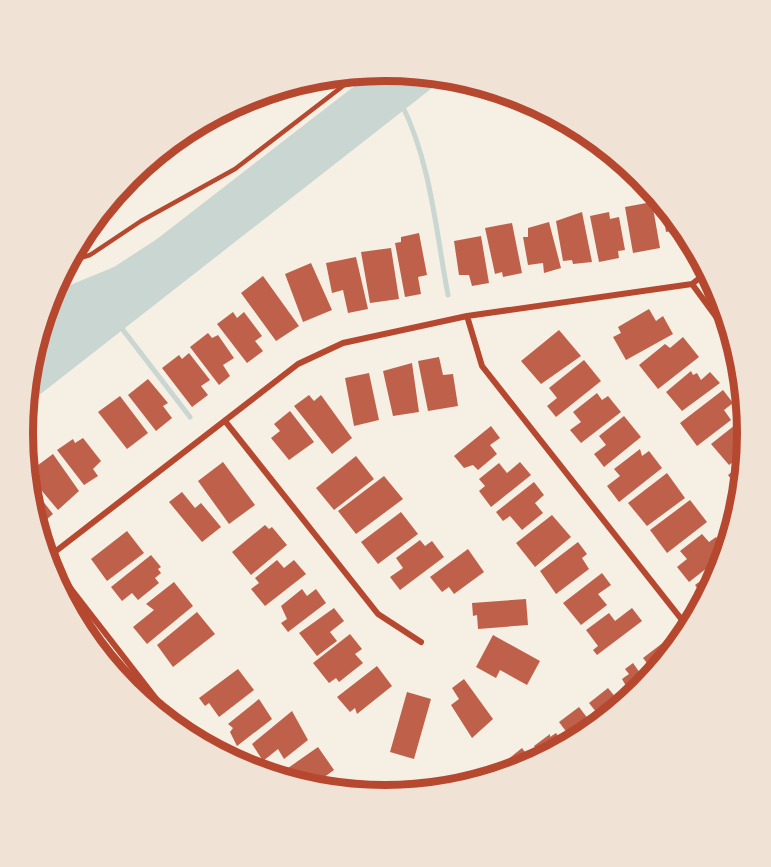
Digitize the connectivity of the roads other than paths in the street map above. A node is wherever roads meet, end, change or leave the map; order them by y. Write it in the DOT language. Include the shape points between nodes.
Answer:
graph roads {
  1 [pos="346,83"];
  2 [pos="79,258"];
  3 [pos="701,277"];
  4 [pos="692,284"];
  5 [pos="467,316"];
  6 [pos="719,321"];
  7 [pos="225,421"];
  8 [pos="54,553"];
  9 [pos="66,583"];
  10 [pos="684,622"];
  11 [pos="421,642"];
  12 [pos="161,705"];
  1 -- 2 [label="lane" via="235,169"];
  3 -- 4 [label="street"];
  4 -- 5 [label="street"];
  4 -- 6 [label="street"];
  5 -- 7 [label="street" via="343,342 298,364"];
  5 -- 10 [label="street" via="482,366"];
  7 -- 8 [label="street"];
  7 -- 11 [label="street" via="378,614"];
  9 -- 12 [label="street"];
}
